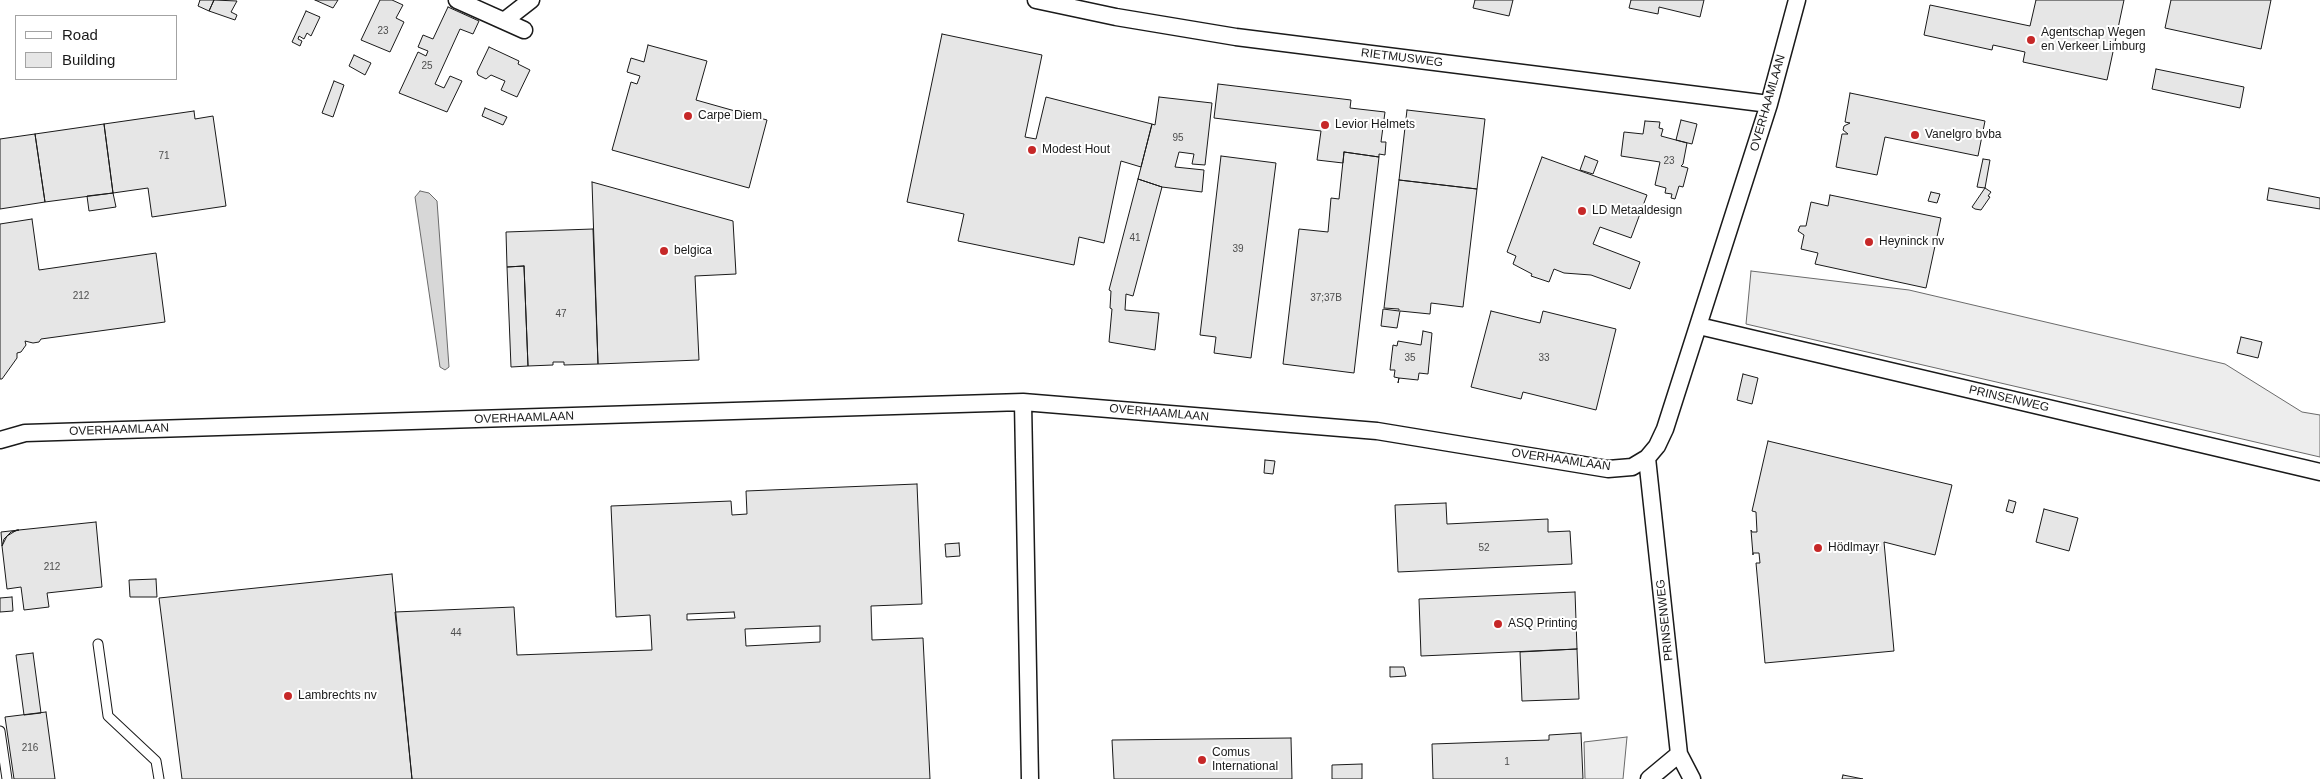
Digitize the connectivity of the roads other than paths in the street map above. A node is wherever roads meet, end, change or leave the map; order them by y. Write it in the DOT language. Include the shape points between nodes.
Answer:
graph roads {
  1 [pos="457,0"];
  2 [pos="531,0"];
  3 [pos="1036,0"];
  4 [pos="1797,0"];
  5 [pos="504,21"];
  6 [pos="524,30"];
  7 [pos="1769,104"];
  8 [pos="1698,326"];
  9 [pos="1023,402"];
  10 [pos="0,427"];
  11 [pos="25,433"];
  12 [pos="0,440"];
  13 [pos="1647,458"];
  14 [pos="2320,472"];
  15 [pos="98,644"];
  16 [pos="0,731"];
  17 [pos="1679,754"];
  18 [pos="7,779"];
  19 [pos="159,779"];
  20 [pos="1030,779"];
  21 [pos="1649,779"];
  22 [pos="1692,779"];
  1 -- 5 [label="street"];
  2 -- 5 [label="street"];
  3 -- 7 [label="street, RIETMUSWEG" via="1236,37"];
  4 -- 7 [label="street, OVERHAAMLAAN"];
  5 -- 6 [label="street"];
  7 -- 8 [label="street, OVERHAAMLAAN"];
  8 -- 13 [label="street, OVERHAAMLAAN" via="1665,429 1658,446"];
  8 -- 14 [label="street, PRINSENWEG"];
  9 -- 11 [label="street, OVERHAAMLAAN"];
  9 -- 13 [label="street, OVERHAAMLAAN" via="1377,431 1608,469 1632,467"];
  9 -- 20 [label="street"];
  10 -- 11 [label="street, OVERHAAMLAAN"];
  11 -- 12 [label="street, OVERHAAMLAAN"];
  13 -- 17 [label="street, PRINSENWEG"];
  15 -- 19 [label="lane" via="108,716 156,761"];
  16 -- 18 [label="lane"];
  17 -- 21 [label="street"];
  17 -- 22 [label="street, PRINSENWEG"];
}
